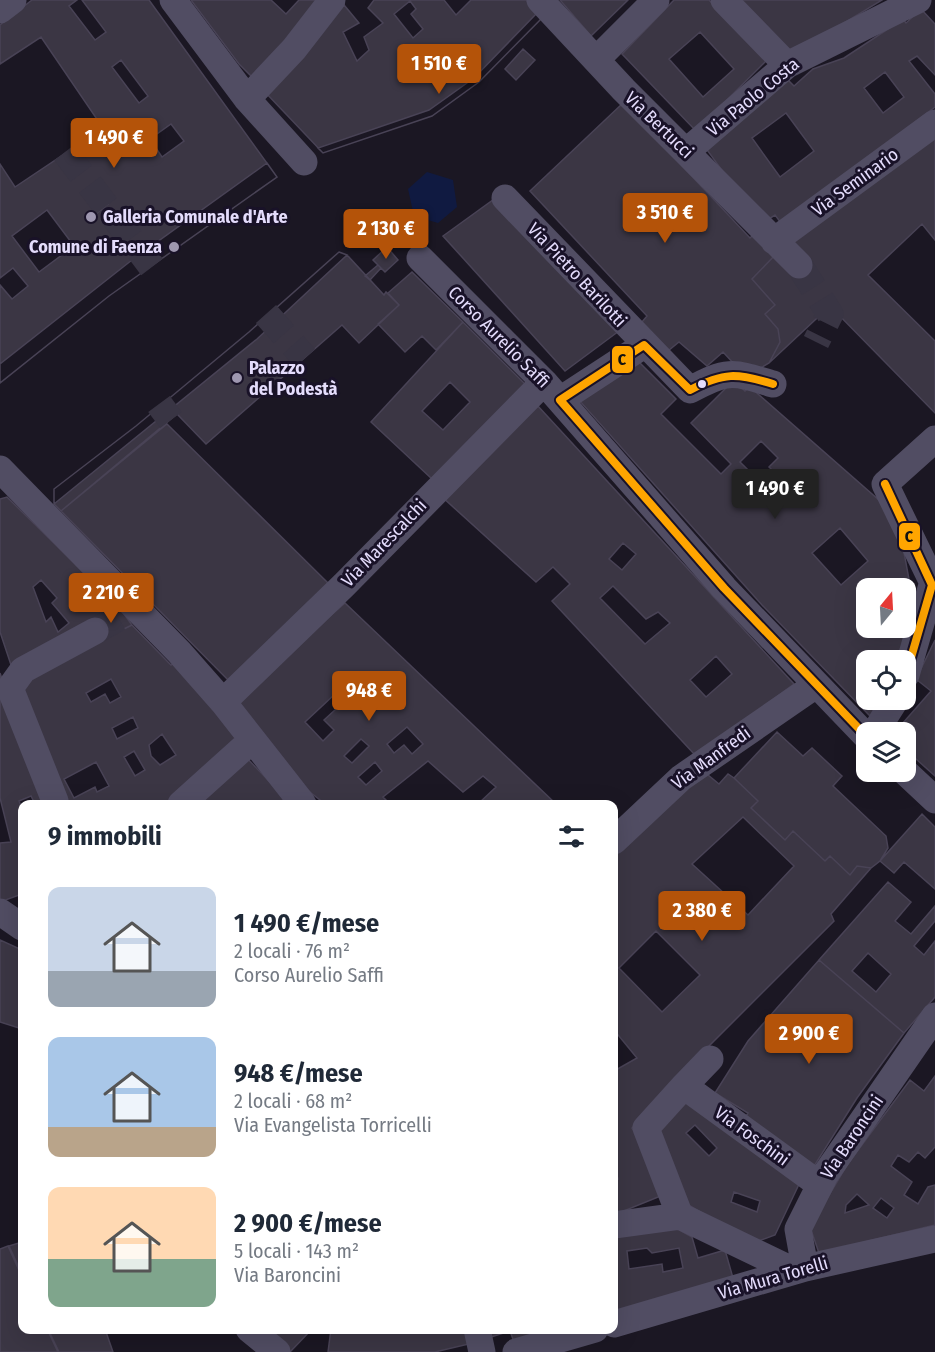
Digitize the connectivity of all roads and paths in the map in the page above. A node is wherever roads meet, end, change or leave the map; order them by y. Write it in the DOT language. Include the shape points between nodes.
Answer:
graph roads {
  1 [pos="13,0"];
  2 [pos="173,0"];
  3 [pos="332,0"];
  4 [pos="540,0"];
  5 [pos="656,0"];
  6 [pos="724,0"];
  7 [pos="918,0"];
  8 [pos="0,10"];
  9 [pos="596,60"];
  10 [pos="787,65"];
  11 [pos="247,99"];
  12 [pos="935,123"];
  13 [pos="687,151"];
  14 [pos="304,162"];
  15 [pos="505,198"];
  16 [pos="774,241"];
  17 [pos="420,258"];
  18 [pos="799,265"];
  19 [pos="644,345"];
  20 [pos="773,384"];
  21 [pos="552,391"];
  22 [pos="928,445"];
  23 [pos="0,469"];
  24 [pos="934,586"];
  25 [pos="95,631"];
  26 [pos="914,650"];
  27 [pos="816,685"];
  28 [pos="224,702"];
  29 [pos="856,726"];
  30 [pos="251,741"];
  31 [pos="916,782"];
  32 [pos="55,800"];
  33 [pos="185,800"];
  34 [pos="300,800"];
  35 [pos="935,800"];
  36 [pos="618,837"];
  37 [pos="18,904"];
  38 [pos="0,912"];
  39 [pos="18,924"];
  40 [pos="935,1016"];
  41 [pos="710,1059"];
  42 [pos="684,1086"];
  43 [pos="820,1185"];
  44 [pos="680,1216"];
  45 [pos="618,1224"];
  46 [pos="935,1239"];
  47 [pos="799,1270"];
  48 [pos="618,1323"];
  49 [pos="255,1334"];
  50 [pos="478,1334"];
  51 [pos="584,1334"];
  52 [pos="556,1346"];
  53 [pos="277,1352"];
  54 [pos="482,1352"];
  55 [pos="516,1352"];
  1 -- 8 [label="street"];
  2 -- 11 [label="street"];
  3 -- 11 [label="street" via="294,49"];
  4 -- 9 [label="street, Via Bertucci"];
  5 -- 9 [label="street"];
  6 -- 10 [label="street"];
  7 -- 10 [label="street, Via Paolo Costa"];
  9 -- 13 [label="street, Via Bertucci"];
  10 -- 13 [label="street, Via Paolo Costa"];
  11 -- 14 [label="street"];
  12 -- 16 [label="street, Via Seminario"];
  13 -- 16 [label="street, Via Bertucci"];
  15 -- 19 [label="street, Via Pietro Barilotti"];
  16 -- 18 [label="street, Via Bertucci"];
  17 -- 21 [label="street, Corso Aurelio Saffi"];
  19 -- 20 [label="street, Via Pietro Barilotti" via="690,390 716,376 736,373"];
  19 -- 21 [label="street, Via Marescalchi"];
  21 -- 27 [label="street, Corso Aurelio Saffi" via="724,588"];
  21 -- 28 [label="street, Via Marescalchi" via="418,507"];
  22 -- 24 [label="street" via="885,484"];
  23 -- 28 [label="street" via="130,611"];
  24 -- 26 [label="street"];
  25 -- 32 [label="street" via="23,670 10,688"];
  27 -- 29 [label="street, Corso Aurelio Saffi"];
  27 -- 36 [label="street, Via Manfredi" via="681,778"];
  28 -- 30 [label="street"];
  30 -- 33 [label="street"];
  30 -- 34 [label="street"];
  31 -- 35 [label="street"];
  37 -- 38 [label="street"];
  38 -- 39 [label="street"];
  40 -- 43 [label="street, Via Baroncini"];
  41 -- 42 [label="street"];
  42 -- 43 [label="street, Via Foschini"];
  42 -- 44 [label="street" via="645,1128"];
  43 -- 47 [label="street, Via Baroncini" via="798,1229"];
  44 -- 45 [label="street"];
  44 -- 47 [label="street"];
  46 -- 47 [label="street, Via Mura Torelli"];
  47 -- 48 [label="street, Via Mura Torelli"];
  49 -- 53 [label="street"];
  50 -- 54 [label="street"];
  51 -- 52 [label="street"];
  52 -- 55 [label="street"];
}
